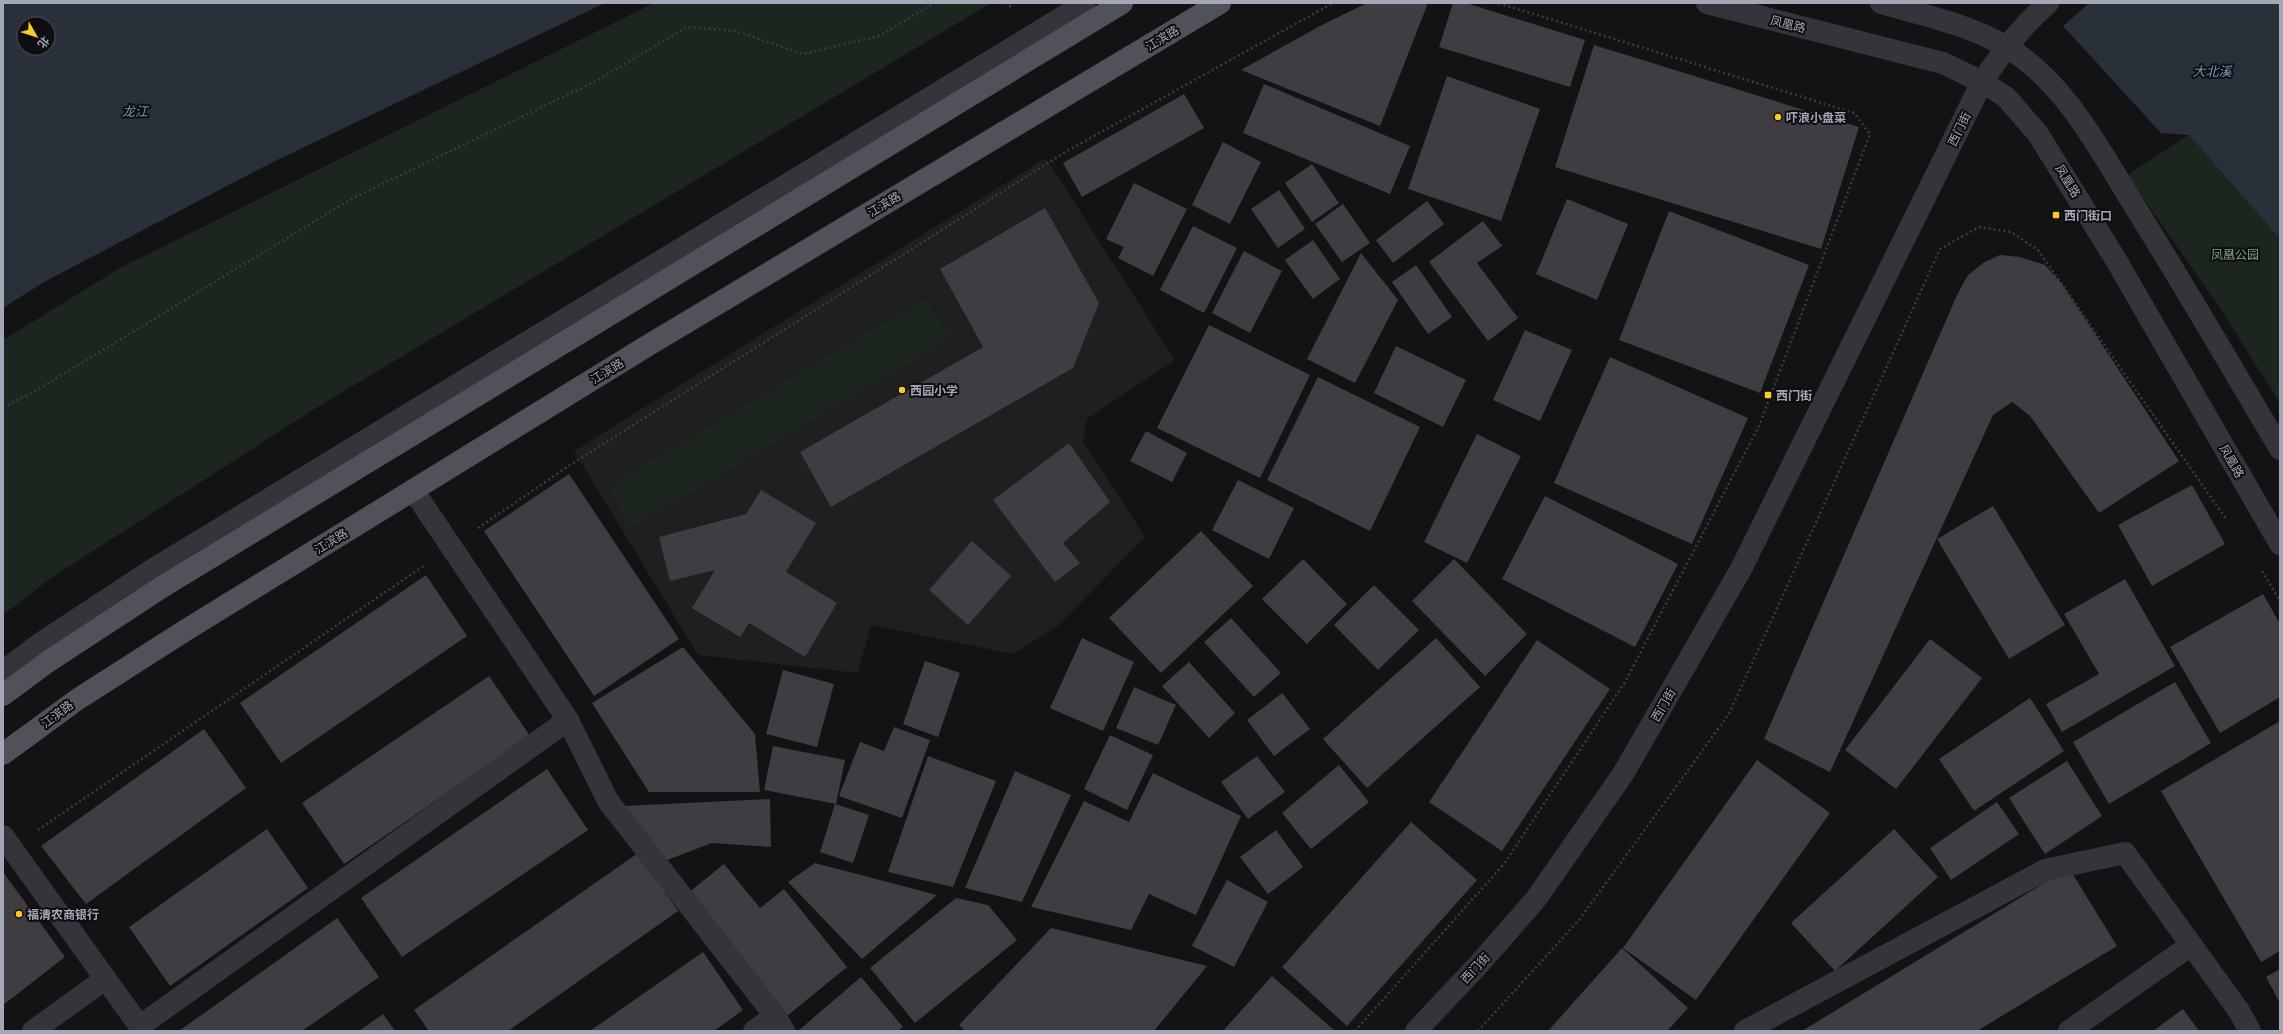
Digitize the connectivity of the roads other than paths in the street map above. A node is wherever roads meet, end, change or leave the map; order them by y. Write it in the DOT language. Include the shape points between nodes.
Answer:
graph roads {
  1 [pos="1085,3"];
  2 [pos="1122,3"];
  3 [pos="1220,3"];
  4 [pos="1707,3"];
  5 [pos="1882,3"];
  6 [pos="2048,3"];
  7 [pos="2005,46"];
  8 [pos="1982,82"];
  9 [pos="2280,449"];
  10 [pos="413,490"];
  11 [pos="2280,544"];
  12 [pos="3,671"];
  13 [pos="3,695"];
  14 [pos="568,720"];
  15 [pos="3,754"];
  16 [pos="7,842"];
  17 [pos="2191,945"];
  18 [pos="105,979"];
  19 [pos="779,1024"];
  20 [pos="141,1029"];
  21 [pos="33,1031"];
  22 [pos="754,1031"];
  23 [pos="1416,1031"];
  24 [pos="1745,1031"];
  25 [pos="2069,1031"];
  26 [pos="2250,1031"];
  1 -- 12 [label="lane" via="151,570 40,643"];
  2 -- 13 [label="main road" via="162,587 49,661"];
  3 -- 10 [label="main road, 江滨路" via="647,346"];
  4 -- 8 [label="street, 凤凰路" via="1943,63"];
  5 -- 7 [label="street" via="1968,28"];
  6 -- 7 [label="street, 西门街"];
  7 -- 8 [label="street, 西门街"];
  7 -- 9 [label="street" via="2035,68 2071,105"];
  8 -- 11 [label="street, 凤凰路" via="2006,97 2038,134 2116,260"];
  8 -- 23 [label="street, 西门街" via="1741,570 1623,774 1536,899"];
  10 -- 14 [label="street"];
  10 -- 15 [label="main road, 江滨路" via="78,699"];
  14 -- 19 [label="street" via="608,801"];
  14 -- 20 [label="street"];
  16 -- 18 [label="street"];
  17 -- 24 [label="street" via="2125,853 2045,870"];
  17 -- 25 [label="street"];
  17 -- 26 [label="street" via="2239,1011"];
  18 -- 20 [label="street"];
  18 -- 21 [label="street"];
  19 -- 22 [label="street"];
}
